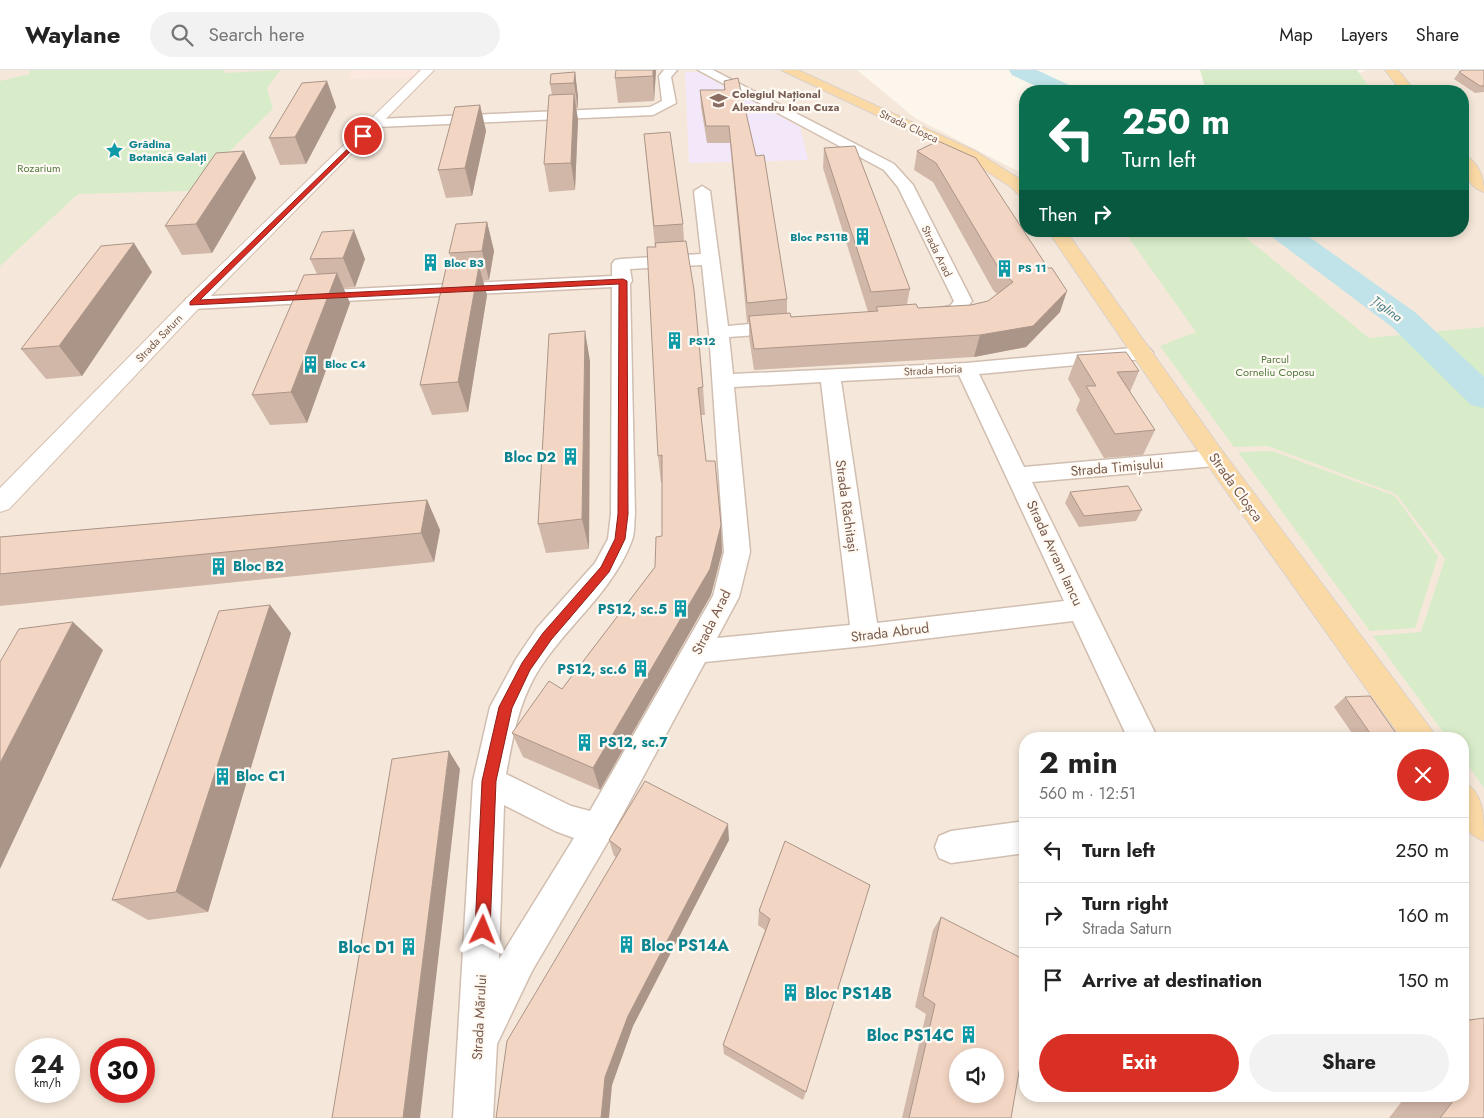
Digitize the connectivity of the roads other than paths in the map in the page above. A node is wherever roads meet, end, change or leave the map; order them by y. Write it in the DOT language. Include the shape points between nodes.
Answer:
graph roads {
  1 [pos="428,70"];
  2 [pos="671,70"];
  3 [pos="704,70"];
  4 [pos="787,70"];
  5 [pos="1391,70"];
  6 [pos="1403,85"];
  7 [pos="377,123"];
  8 [pos="1469,169"];
  9 [pos="1019,187"];
  10 [pos="1484,187"];
  11 [pos="702,190"];
  12 [pos="1060,237"];
  13 [pos="710,259"];
  14 [pos="622,273"];
  15 [pos="193,303"];
  16 [pos="911,317"];
  17 [pos="805,325"];
  18 [pos="718,332"];
  19 [pos="1143,353"];
  20 [pos="966,369"];
  21 [pos="830,376"];
  22 [pos="723,381"];
  23 [pos="1215,458"];
  24 [pos="1018,476"];
  25 [pos="0,503"];
  26 [pos="1082,609"];
  27 [pos="865,635"];
  28 [pos="698,651"];
  29 [pos="1140,732"];
  30 [pos="1415,732"];
  31 [pos="489,781"];
  32 [pos="1469,805"];
  33 [pos="1484,824"];
  34 [pos="598,829"];
  35 [pos="1019,838"];
  36 [pos="950,847"];
  37 [pos="478,1042"];
  38 [pos="473,1118"];
  1 -- 7 [label="street, Strada Saturn"];
  2 -- 7 [label="street" via="665,76 670,103 653,111"];
  3 -- 16 [label="street, Strada Arad" via="878,161 900,177 963,301 956,310 940,315"];
  4 -- 9 [label="main road, Strada Cloșca" via="970,154"];
  5 -- 6 [label="main road"];
  7 -- 15 [label="street, Strada Saturn"];
  8 -- 10 [label="main road"];
  11 -- 13 [label="street, Strada Arad"];
  12 -- 19 [label="main road, Strada Cloșca"];
  13 -- 14 [label="street"];
  13 -- 18 [label="street, Strada Arad"];
  14 -- 15 [label="street"];
  14 -- 31 [label="street, Strada Mărului" via="623,514 620,539 605,569 547,636 526,666 505,707"];
  15 -- 25 [label="street, Strada Saturn"];
  17 -- 18 [label="street"];
  18 -- 22 [label="street, Strada Arad"];
  19 -- 20 [label="street, Strada Horia"];
  19 -- 23 [label="main road, Strada Cloșca"];
  20 -- 21 [label="street, Strada Horia"];
  20 -- 24 [label="street, Strada Avram Iancu"];
  21 -- 22 [label="street, Strada Horia"];
  21 -- 27 [label="street, Strada Răchitași"];
  22 -- 28 [label="street, Strada Arad" via="737,552 726,598"];
  23 -- 24 [label="street, Strada Timișului"];
  23 -- 30 [label="main road, Strada Cloșca"];
  24 -- 26 [label="street, Strada Avram Iancu"];
  26 -- 27 [label="street, Strada Abrud"];
  26 -- 29 [label="street, Strada Avram Iancu"];
  27 -- 28 [label="street, Strada Abrud"];
  28 -- 34 [label="street, Strada Arad"];
  31 -- 34 [label="street" via="566,820"];
  31 -- 37 [label="street, Strada Mărului"];
  32 -- 33 [label="main road"];
  34 -- 37 [label="street, Strada Arad" via="519,958"];
  35 -- 36 [label="street"];
  37 -- 38 [label="street, Strada Mărului"];
}
